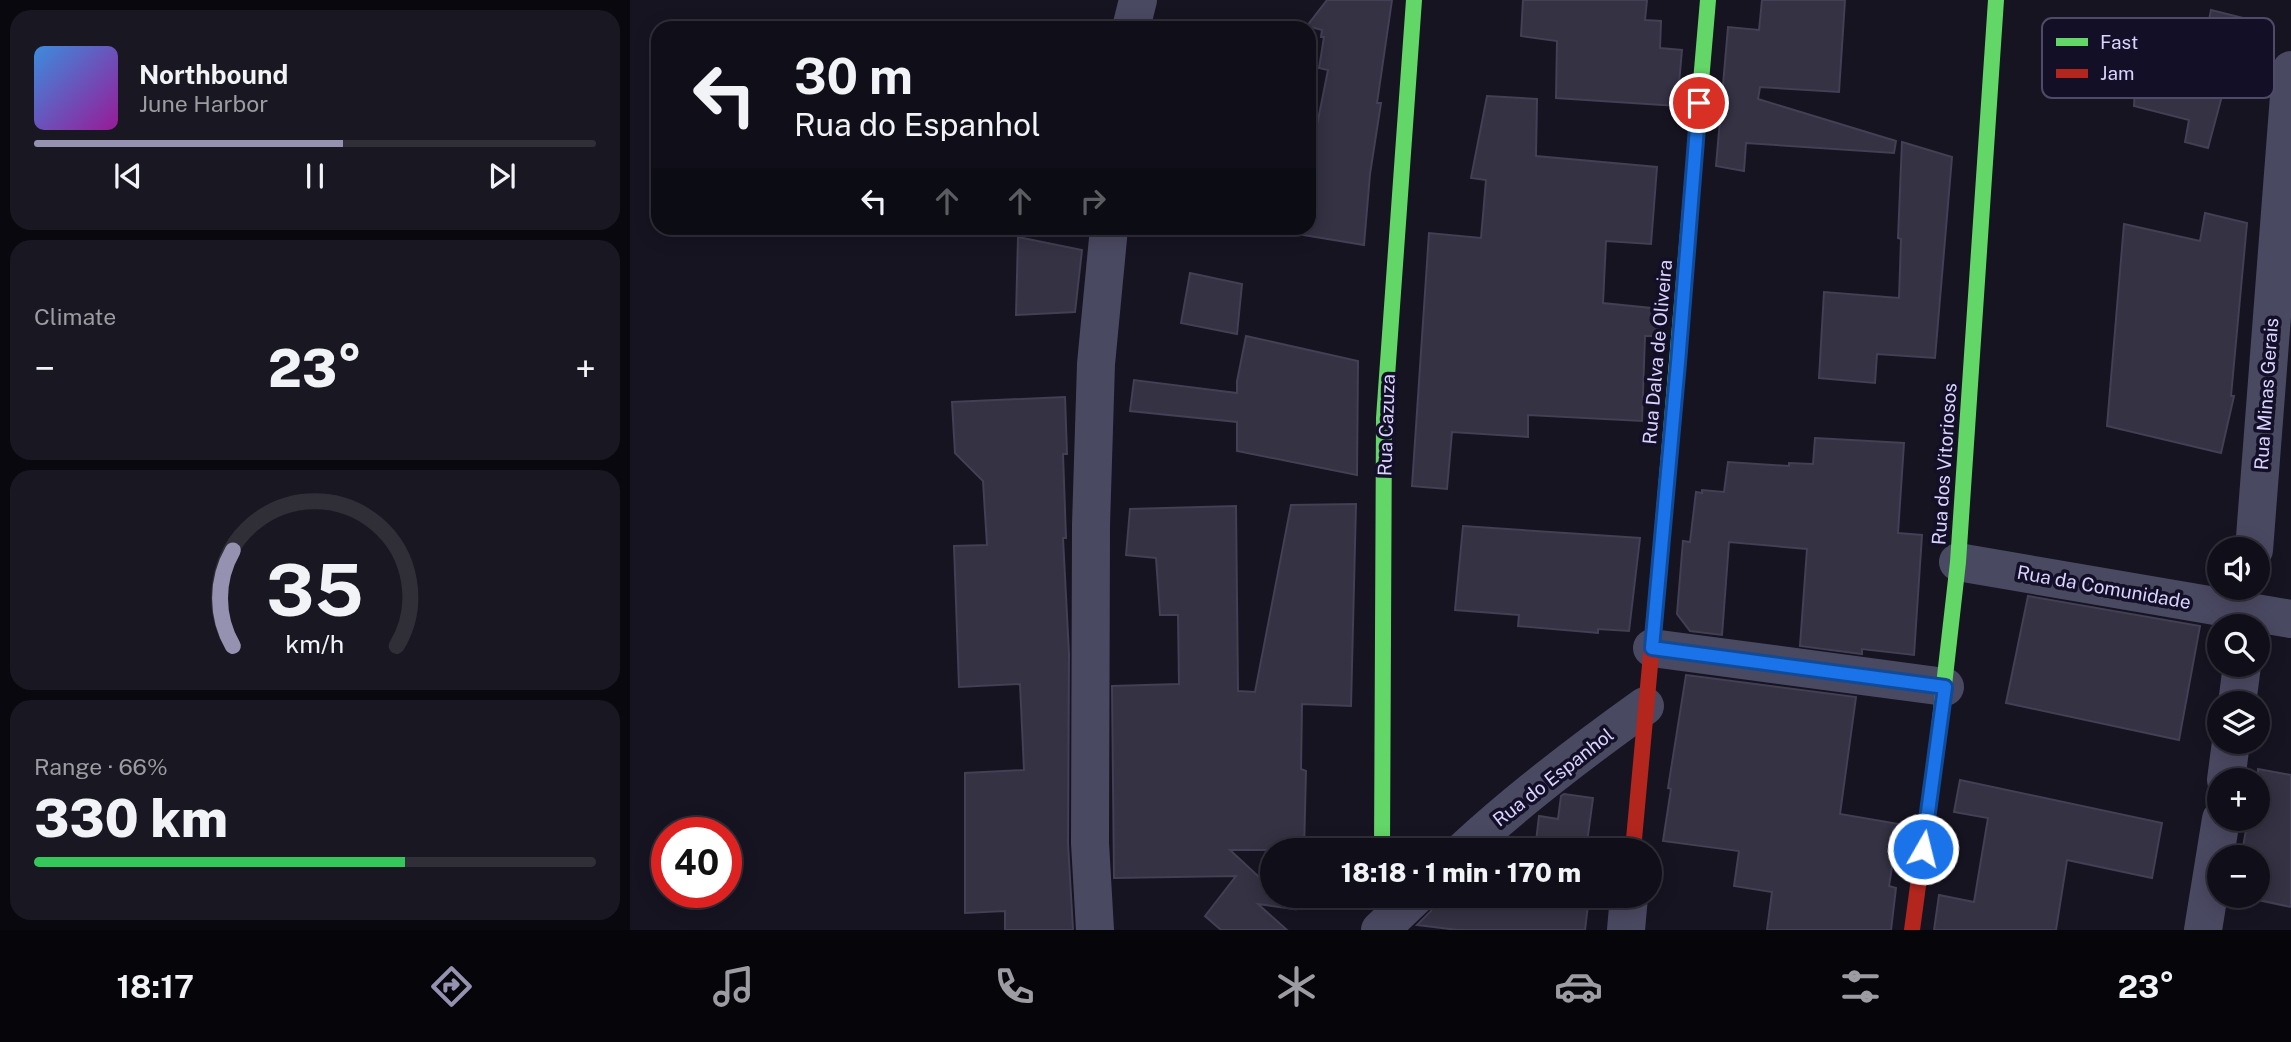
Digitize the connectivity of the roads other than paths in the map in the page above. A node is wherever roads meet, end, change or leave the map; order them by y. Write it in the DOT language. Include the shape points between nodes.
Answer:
graph roads {
  1 [pos="1138,0"];
  2 [pos="1414,0"];
  3 [pos="1708,0"];
  4 [pos="1996,0"];
  5 [pos="1133,21"];
  6 [pos="2291,70"];
  7 [pos="1108,235"];
  8 [pos="2255,537"];
  9 [pos="1958,562"];
  10 [pos="2249,609"];
  11 [pos="2291,620"];
  12 [pos="1652,648"];
  13 [pos="1945,687"];
  14 [pos="1645,706"];
  15 [pos="2219,831"];
  16 [pos="1382,838"];
  17 [pos="1477,838"];
  18 [pos="1634,838"];
  19 [pos="1397,908"];
  20 [pos="1628,908"];
  21 [pos="1381,918"];
  22 [pos="1095,930"];
  23 [pos="1626,930"];
  24 [pos="1912,930"];
  25 [pos="2203,930"];
  1 -- 5 [label="street"];
  2 -- 16 [label="street, Rua Cazuza" via="1384,418"];
  3 -- 12 [label="street, Rua Dalva de Oliveira"];
  4 -- 9 [label="street, Rua dos Vitoriosos"];
  6 -- 8 [label="street, Rua Minas Gerais"];
  7 -- 22 [label="street" via="1096,364 1091,525 1090,843"];
  9 -- 10 [label="street, Rua da Comunidade"];
  9 -- 13 [label="street, Rua dos Vitoriosos"];
  10 -- 11 [label="street, Rua da Comunidade"];
  12 -- 13 [label="street"];
  12 -- 14 [label="street, Rua Dalva de Oliveira"];
  13 -- 24 [label="street, Rua dos Vitoriosos"];
  14 -- 17 [label="street, Rua do Espanhol" via="1516,803"];
  14 -- 18 [label="street, Rua Dalva de Oliveira"];
  15 -- 25 [label="street"];
  19 -- 21 [label="street"];
  20 -- 23 [label="street"];
}
